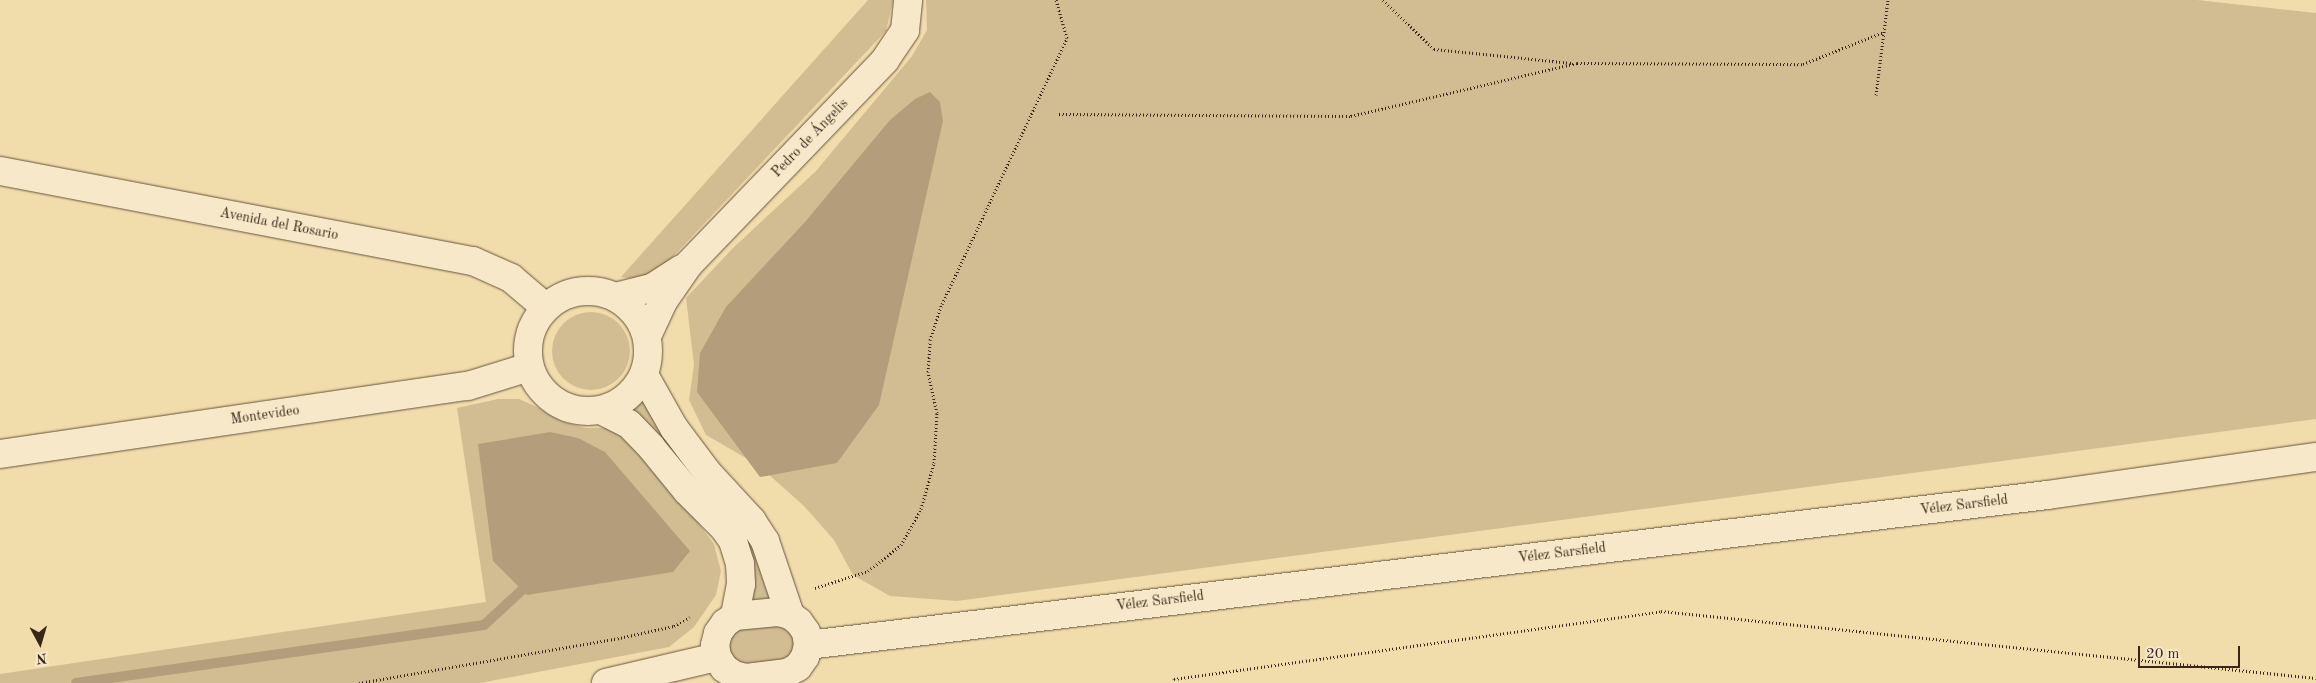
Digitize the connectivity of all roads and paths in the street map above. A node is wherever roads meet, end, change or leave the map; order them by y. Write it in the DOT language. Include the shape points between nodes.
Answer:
graph roads {
  1 [pos="908,0"];
  2 [pos="1056,0"];
  3 [pos="1383,0"];
  4 [pos="1888,0"];
  5 [pos="1884,32"];
  6 [pos="1577,63"];
  7 [pos="1876,95"];
  8 [pos="1058,114"];
  9 [pos="0,171"];
  10 [pos="689,264"];
  11 [pos="615,297"];
  12 [pos="545,307"];
  13 [pos="647,336"];
  14 [pos="529,367"];
  15 [pos="644,375"];
  16 [pos="601,410"];
  17 [pos="0,454"];
  18 [pos="2316,457"];
  19 [pos="814,589"];
  20 [pos="737,608"];
  21 [pos="790,615"];
  22 [pos="808,645"];
  23 [pos="717,657"];
  24 [pos="2316,678"];
  25 [pos="359,683"];
  26 [pos="606,683"];
  27 [pos="1174,683"];
  1 -- 10 [label="street, Pedro de Ángelis" via="905,30 885,60"];
  2 -- 19 [label="path" via="1067,38 942,304 930,340 928,372 937,413 934,462 921,509 901,545 868,571"];
  3 -- 6 [label="path" via="1434,49"];
  4 -- 5 [label="path"];
  5 -- 6 [label="path" via="1803,64"];
  5 -- 7 [label="path"];
  6 -- 8 [label="path" via="1350,116"];
  9 -- 12 [label="street, Avenida del Rosario" via="473,261 511,278"];
  10 -- 11 [label="street, Pedro de Ángelis" via="652,288"];
  10 -- 13 [label="street, Pedro de Ángelis" via="664,300"];
  11 -- 12 [label="street" via="597,291 579,291 560,296"];
  11 -- 13 [label="street" via="630,307"];
  12 -- 14 [label="street" via="529,335"];
  13 -- 15 [label="street" via="648,356"];
  14 -- 16 [label="street" via="536,384 549,398 583,412"];
  14 -- 17 [label="street, Montevideo" via="468,386"];
  15 -- 16 [label="street" via="619,403"];
  15 -- 21 [label="street" via="674,428 765,541"];
  16 -- 20 [label="street" via="629,424 733,541 740,564"];
  18 -- 22 [label="street, Vélez Sarsfield" via="2048,495"];
  20 -- 21 [label="street"];
  20 -- 23 [label="street" via="718,633"];
  20 -- 25 [label="path" via="709,606 674,626"];
  21 -- 22 [label="street" via="806,632"];
  22 -- 23 [label="street" via="798,667 787,673 746,678 724,668"];
  23 -- 26 [label="street"];
  24 -- 27 [label="path" via="1661,611 1174,679"];
}
